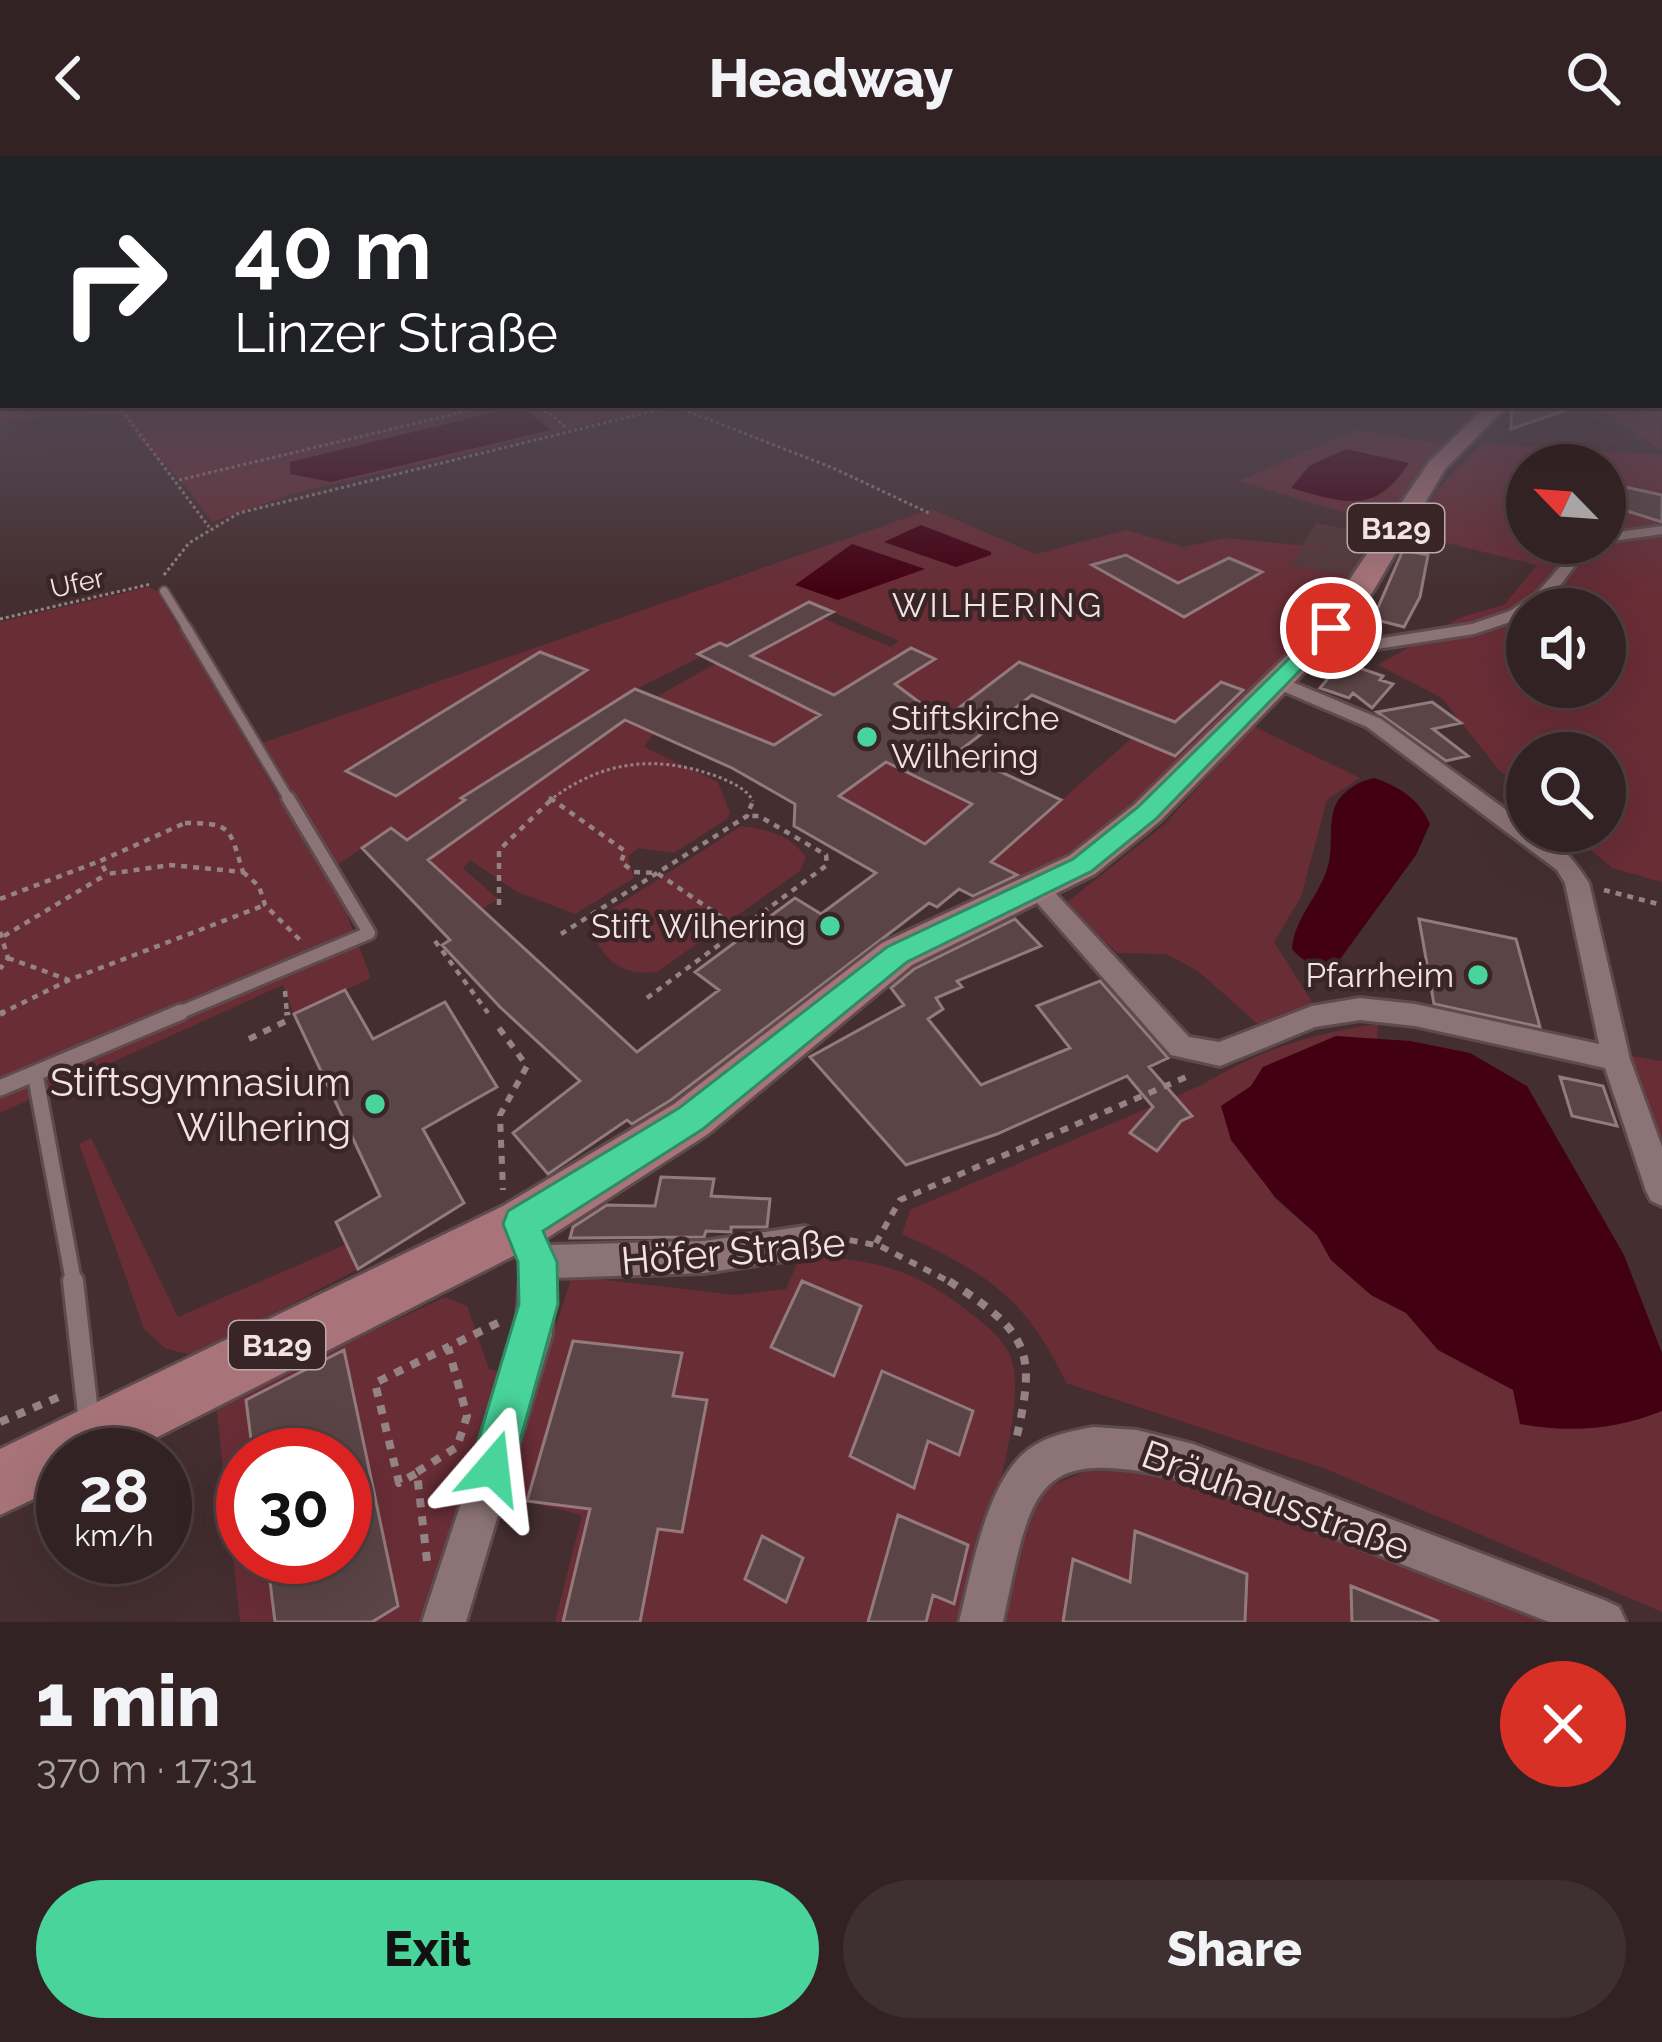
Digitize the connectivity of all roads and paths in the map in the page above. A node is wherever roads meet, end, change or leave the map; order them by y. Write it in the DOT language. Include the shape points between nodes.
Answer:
graph roads {
  1 [pos="158,454"];
  2 [pos="286,454"];
  3 [pos="466,454"];
  4 [pos="798,454"];
  5 [pos="1448,454"];
  6 [pos="179,480"];
  7 [pos="929,513"];
  8 [pos="209,527"];
  9 [pos="1662,530"];
  10 [pos="1626,535"];
  11 [pos="1567,564"];
  12 [pos="163,586"];
  13 [pos="0,619"];
  14 [pos="1290,670"];
  15 [pos="549,797"];
  16 [pos="747,816"];
  17 [pos="100,861"];
  18 [pos="243,872"];
  19 [pos="657,873"];
  20 [pos="106,874"];
  21 [pos="1577,883"];
  22 [pos="1040,890"];
  23 [pos="0,899"];
  24 [pos="499,904"];
  25 [pos="266,905"];
  26 [pos="1662,905"];
  27 [pos="742,932"];
  28 [pos="2,934"];
  29 [pos="561,934"];
  30 [pos="435,941"];
  31 [pos="315,956"];
  32 [pos="8,958"];
  33 [pos="0,969"];
  34 [pos="283,969"];
  35 [pos="69,980"];
  36 [pos="647,998"];
  37 [pos="488,1013"];
  38 [pos="0,1014"];
  39 [pos="499,1028"];
  40 [pos="249,1039"];
  41 [pos="1220,1054"];
  42 [pos="1616,1059"];
  43 [pos="35,1074"];
  44 [pos="0,1088"];
  45 [pos="1662,1191"];
  46 [pos="516,1229"];
  47 [pos="805,1242"];
  48 [pos="876,1244"];
  49 [pos="538,1304"];
  50 [pos="448,1347"];
  51 [pos="89,1413"];
  52 [pos="0,1422"];
  53 [pos="417,1473"];
  54 [pos="0,1483"];
  55 [pos="1013,1502"];
  56 [pos="427,1564"];
  57 [pos="444,1622"];
  58 [pos="981,1622"];
  59 [pos="1604,1622"];
  1 -- 6 [label="path"];
  2 -- 6 [label="path"];
  3 -- 8 [label="path" via="321,489"];
  4 -- 7 [label="path"];
  5 -- 14 [label="main road, B129" via="1359,593"];
  6 -- 8 [label="path"];
  8 -- 12 [label="path" via="169,562"];
  9 -- 10 [label="street"];
  11 -- 14 [label="street" via="1539,601 1513,615"];
  12 -- 13 [label="path, Ufer"];
  12 -- 31 [label="lane" via="369,933"];
  14 -- 21 [label="street" via="1565,863"];
  14 -- 22 [label="main road, B129" via="1147,813"];
  15 -- 16 [label="path" via="616,762 676,761 744,788 754,798"];
  15 -- 19 [label="path" via="626,851 621,862 634,872"];
  15 -- 24 [label="path" via="499,850"];
  16 -- 19 [label="path"];
  16 -- 27 [label="path" via="826,855 827,865"];
  17 -- 18 [label="path" via="210,820 229,829"];
  17 -- 20 [label="path"];
  17 -- 23 [label="path"];
  18 -- 20 [label="path" via="171,865"];
  18 -- 25 [label="path"];
  19 -- 27 [label="path"];
  19 -- 29 [label="path"];
  20 -- 28 [label="path"];
  21 -- 26 [label="path"];
  21 -- 42 [label="street"];
  22 -- 41 [label="street" via="1181,1047"];
  22 -- 46 [label="main road, B129" via="897,954 691,1119"];
  25 -- 31 [label="path"];
  25 -- 35 [label="path"];
  27 -- 36 [label="path"];
  28 -- 32 [label="path"];
  30 -- 37 [label="path"];
  31 -- 34 [label="lane"];
  32 -- 33 [label="path"];
  32 -- 35 [label="path"];
  34 -- 40 [label="path" via="288,1020"];
  34 -- 43 [label="lane"];
  35 -- 38 [label="path"];
  39 -- 46 [label="path" via="527,1066 500,1115"];
  41 -- 42 [label="street" via="1312,1017 1360,1009"];
  41 -- 48 [label="path" via="1185,1079 900,1200"];
  42 -- 45 [label="street"];
  43 -- 44 [label="lane"];
  43 -- 51 [label="lane"];
  46 -- 47 [label="street, Höfer Straße" via="704,1258"];
  46 -- 49 [label="street"];
  46 -- 51 [label="main road, B129"];
  47 -- 48 [label="path, Höfer Straße" via="842,1236"];
  48 -- 55 [label="path, Höfer Straße" via="936,1274 1022,1345 1030,1371"];
  49 -- 50 [label="path"];
  49 -- 57 [label="street"];
  50 -- 53 [label="path" via="467,1416 457,1448"];
  50 -- 53 [label="path" via="375,1383 399,1483"];
  51 -- 52 [label="path"];
  51 -- 54 [label="main road, B129"];
  53 -- 56 [label="path"];
  55 -- 58 [label="street, Bräuhausstraße"];
  55 -- 59 [label="street, Bräuhausstraße" via="1034,1470 1080,1444 1150,1450"];
}
